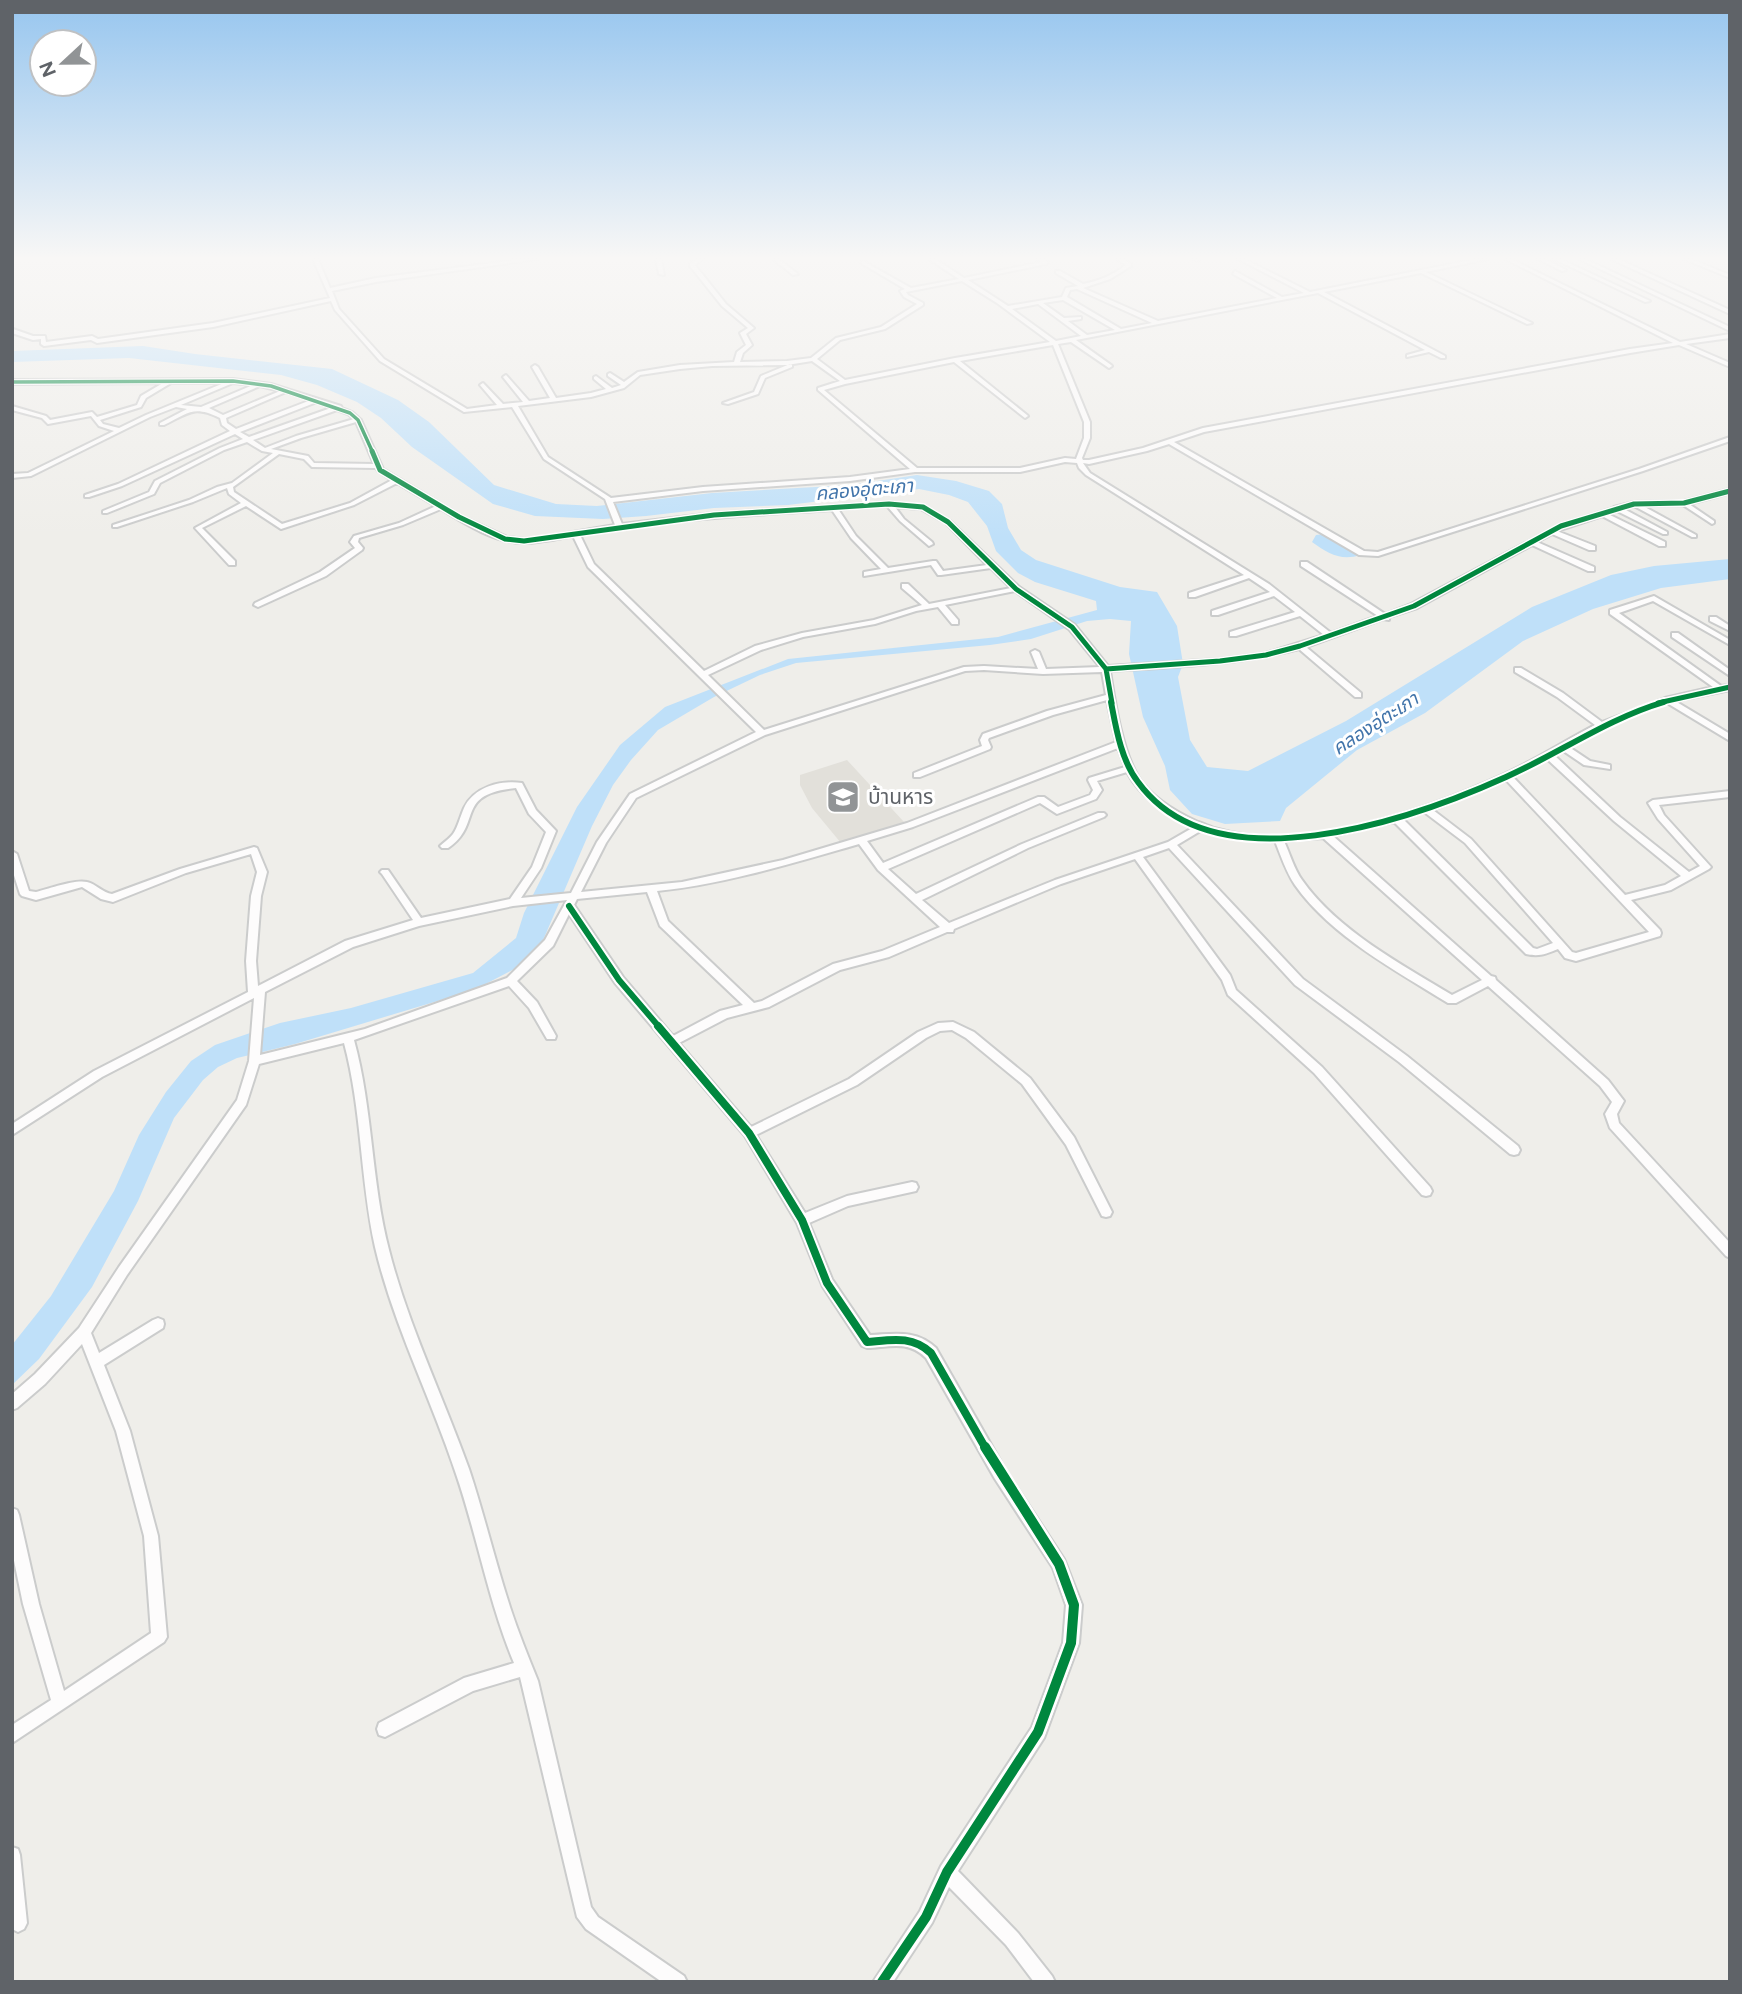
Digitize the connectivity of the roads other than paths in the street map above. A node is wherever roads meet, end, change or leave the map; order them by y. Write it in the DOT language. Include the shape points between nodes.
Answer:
graph roads {
  1 [pos="375,352"];
  2 [pos="740,352"];
  3 [pos="822,352"];
  4 [pos="1002,352"];
  5 [pos="1059,352"];
  6 [pos="1089,352"];
  7 [pos="1421,352"];
  8 [pos="1435,352"];
  9 [pos="1624,352"];
  10 [pos="1701,352"];
  11 [pos="1409,356"];
  12 [pos="1443,357"];
  13 [pos="813,359"];
  14 [pos="955,360"];
  15 [pos="737,363"];
  16 [pos="791,363"];
  17 [pos="1730,365"];
  18 [pos="1109,366"];
  19 [pos="535,367"];
  20 [pos="610,375"];
  21 [pos="506,377"];
  22 [pos="596,378"];
  23 [pos="173,380"];
  24 [pos="233,381"];
  25 [pos="12,382"];
  26 [pos="844,382"];
  27 [pos="32,383"];
  28 [pos="260,385"];
  29 [pos="624,385"];
  30 [pos="484,386"];
  31 [pos="12,389"];
  32 [pos="286,390"];
  33 [pos="611,390"];
  34 [pos="317,400"];
  35 [pos="554,400"];
  36 [pos="527,403"];
  37 [pos="726,403"];
  38 [pos="177,405"];
  39 [pos="514,405"];
  40 [pos="339,407"];
  41 [pos="500,407"];
  42 [pos="12,408"];
  43 [pos="192,408"];
  44 [pos="202,409"];
  45 [pos="1025,416"];
  46 [pos="223,417"];
  47 [pos="96,419"];
  48 [pos="358,420"];
  49 [pos="162,424"];
  50 [pos="119,430"];
  51 [pos="235,432"];
  52 [pos="1730,439"];
  53 [pos="250,440"];
  54 [pos="1170,442"];
  55 [pos="264,450"];
  56 [pos="276,454"];
  57 [pos="1080,462"];
  58 [pos="377,466"];
  59 [pos="915,470"];
  60 [pos="12,477"];
  61 [pos="395,481"];
  62 [pos="230,486"];
  63 [pos="1730,492"];
  64 [pos="87,496"];
  65 [pos="610,500"];
  66 [pos="1684,503"];
  67 [pos="244,504"];
  68 [pos="889,504"];
  69 [pos="1634,504"];
  70 [pos="441,507"];
  71 [pos="834,508"];
  72 [pos="1616,508"];
  73 [pos="105,512"];
  74 [pos="1601,513"];
  75 [pos="1712,522"];
  76 [pos="618,524"];
  77 [pos="115,526"];
  78 [pos="1551,531"];
  79 [pos="1665,533"];
  80 [pos="576,534"];
  81 [pos="1694,536"];
  82 [pos="1532,542"];
  83 [pos="929,544"];
  84 [pos="1662,544"];
  85 [pos="1592,548"];
  86 [pos="232,563"];
  87 [pos="1304,564"];
  88 [pos="993,566"];
  89 [pos="1591,569"];
  90 [pos="886,570"];
  91 [pos="867,574"];
  92 [pos="1249,576"];
  93 [pos="905,586"];
  94 [pos="1016,589"];
  95 [pos="1275,593"];
  96 [pos="1192,595"];
  97 [pos="939,603"];
  98 [pos="258,605"];
  99 [pos="927,606"];
  100 [pos="1215,613"];
  101 [pos="1301,613"];
  102 [pos="1386,618"];
  103 [pos="1713,619"];
  104 [pos="955,622"];
  105 [pos="1730,629"];
  106 [pos="1233,634"];
  107 [pos="1675,635"];
  108 [pos="1330,636"];
  109 [pos="1730,643"];
  110 [pos="1300,646"];
  111 [pos="1035,652"];
  112 [pos="1106,669"];
  113 [pos="1518,670"];
  114 [pos="1043,672"];
  115 [pos="1730,674"];
  116 [pos="702,675"];
  117 [pos="1726,689"];
  118 [pos="1358,695"];
  119 [pos="1110,697"];
  120 [pos="1668,700"];
  121 [pos="1601,725"];
  122 [pos="762,733"];
  123 [pos="1730,738"];
  124 [pos="1122,743"];
  125 [pos="1562,746"];
  126 [pos="1548,755"];
  127 [pos="1606,767"];
  128 [pos="1130,768"];
  129 [pos="917,775"];
  130 [pos="1507,776"];
  131 [pos="1730,794"];
  132 [pos="1427,810"];
  133 [pos="1101,815"];
  134 [pos="1397,819"];
  135 [pos="1199,828"];
  136 [pos="1325,834"];
  137 [pos="1278,838"];
  138 [pos="862,841"];
  139 [pos="1171,844"];
  140 [pos="445,846"];
  141 [pos="12,855"];
  142 [pos="1137,855"];
  143 [pos="881,868"];
  144 [pos="385,872"];
  145 [pos="1688,877"];
  146 [pos="651,889"];
  147 [pos="915,899"];
  148 [pos="1622,899"];
  149 [pos="571,900"];
  150 [pos="513,902"];
  151 [pos="419,922"];
  152 [pos="949,929"];
  153 [pos="1558,945"];
  154 [pos="1491,980"];
  155 [pos="511,981"];
  156 [pos="257,993"];
  157 [pos="752,1007"];
  158 [pos="551,1035"];
  159 [pos="348,1038"];
  160 [pos="672,1042"];
  161 [pos="254,1061"];
  162 [pos="12,1130"];
  163 [pos="749,1133"];
  164 [pos="1514,1150"];
  165 [pos="912,1187"];
  166 [pos="1426,1191"];
  167 [pos="1106,1212"];
  168 [pos="802,1220"];
  169 [pos="1730,1252"];
  170 [pos="158,1324"];
  171 [pos="84,1332"];
  172 [pos="97,1362"];
  173 [pos="12,1403"];
  174 [pos="12,1515"];
  175 [pos="524,1668"];
  176 [pos="59,1701"];
  177 [pos="385,1729"];
  178 [pos="12,1735"];
  179 [pos="12,1855"];
  180 [pos="947,1872"];
  181 [pos="18,1923"];
  182 [pos="678,1982"];
  183 [pos="882,1982"];
  184 [pos="1046,1982"];
  1 -- 41 [label="street" via="466,411"];
  2 -- 15 [label="street"];
  3 -- 13 [label="street"];
  4 -- 14 [label="street"];
  5 -- 57 [label="street" via="1087,422"];
  6 -- 18 [label="street"];
  7 -- 11 [label="street"];
  8 -- 12 [label="street"];
  9 -- 54 [label="street" via="1203,430"];
  10 -- 17 [label="street"];
  13 -- 16 [label="street"];
  13 -- 26 [label="street"];
  14 -- 26 [label="street"];
  14 -- 45 [label="street"];
  15 -- 16 [label="street"];
  15 -- 29 [label="street" via="638,374"];
  16 -- 37 [label="street" via="764,377 756,393"];
  19 -- 35 [label="street"];
  20 -- 29 [label="street"];
  21 -- 36 [label="street"];
  22 -- 33 [label="street"];
  23 -- 24 [label="street"];
  23 -- 27 [label="street"];
  23 -- 47 [label="street" via="143,397 139,406"];
  24 -- 28 [label="street"];
  24 -- 38 [label="street"];
  25 -- 27 [label="street"];
  26 -- 59 [label="street" via="820,389"];
  27 -- 31 [label="street"];
  28 -- 32 [label="street"];
  28 -- 44 [label="street"];
  29 -- 33 [label="street"];
  30 -- 41 [label="street"];
  32 -- 34 [label="street"];
  32 -- 46 [label="street"];
  33 -- 35 [label="street"];
  34 -- 40 [label="street"];
  34 -- 51 [label="street"];
  35 -- 36 [label="street"];
  36 -- 39 [label="street"];
  38 -- 43 [label="street"];
  38 -- 50 [label="street"];
  39 -- 41 [label="street"];
  39 -- 65 [label="street" via="546,458"];
  40 -- 48 [label="street"];
  40 -- 53 [label="street"];
  42 -- 47 [label="street" via="48,422 88,414"];
  43 -- 44 [label="street"];
  43 -- 49 [label="street"];
  44 -- 46 [label="street"];
  46 -- 51 [label="street" via="224,424"];
  47 -- 50 [label="street"];
  48 -- 55 [label="street"];
  48 -- 58 [label="street"];
  50 -- 60 [label="street" via="29,475"];
  51 -- 53 [label="street"];
  51 -- 64 [label="street"];
  52 -- 54 [label="street" via="1378,555 1363,553"];
  53 -- 55 [label="street"];
  53 -- 73 [label="street" via="206,456 157,482 153,492"];
  54 -- 57 [label="street"];
  55 -- 56 [label="street"];
  56 -- 58 [label="street" via="306,457 317,466"];
  56 -- 62 [label="street"];
  57 -- 59 [label="street" via="1065,460 1020,470"];
  57 -- 92 [label="street" via="1088,474"];
  58 -- 61 [label="street"];
  59 -- 65 [label="street"];
  61 -- 67 [label="street" via="352,504 281,527"];
  61 -- 70 [label="street"];
  62 -- 67 [label="street" via="231,493"];
  62 -- 77 [label="street"];
  63 -- 66 [label="street"];
  65 -- 76 [label="street"];
  66 -- 69 [label="street"];
  66 -- 75 [label="street"];
  67 -- 86 [label="street" via="198,528"];
  68 -- 71 [label="street"];
  68 -- 83 [label="street"];
  68 -- 88 [label="street" via="936,513"];
  69 -- 72 [label="street"];
  69 -- 81 [label="street"];
  70 -- 80 [label="street" via="505,539"];
  70 -- 98 [label="street" via="356,537 359,548 339,564"];
  71 -- 76 [label="street"];
  71 -- 90 [label="street" via="853,537"];
  72 -- 74 [label="street"];
  72 -- 79 [label="street"];
  74 -- 78 [label="street"];
  74 -- 84 [label="street"];
  76 -- 80 [label="street"];
  78 -- 82 [label="street"];
  78 -- 85 [label="street"];
  80 -- 116 [label="street" via="591,565"];
  82 -- 89 [label="street"];
  82 -- 102 [label="street"];
  87 -- 102 [label="street"];
  88 -- 90 [label="street" via="941,573 933,563"];
  88 -- 94 [label="street"];
  90 -- 91 [label="street"];
  92 -- 95 [label="street"];
  92 -- 96 [label="street"];
  93 -- 99 [label="street"];
  94 -- 97 [label="street"];
  94 -- 112 [label="street" via="1072,627"];
  95 -- 100 [label="street"];
  95 -- 101 [label="street"];
  97 -- 99 [label="street"];
  97 -- 104 [label="street"];
  99 -- 116 [label="street" via="758,648"];
  101 -- 106 [label="street"];
  101 -- 108 [label="street"];
  102 -- 108 [label="street"];
  103 -- 105 [label="street"];
  107 -- 115 [label="street"];
  108 -- 110 [label="street"];
  109 -- 117 [label="street" via="1654,598 1613,612"];
  110 -- 112 [label="street" via="1266,655"];
  110 -- 118 [label="street"];
  111 -- 114 [label="street"];
  112 -- 114 [label="street"];
  112 -- 119 [label="street"];
  113 -- 121 [label="street"];
  114 -- 122 [label="street" via="964,669"];
  116 -- 122 [label="street"];
  117 -- 120 [label="street"];
  119 -- 124 [label="street"];
  119 -- 129 [label="street" via="986,736 987,747"];
  120 -- 121 [label="street"];
  120 -- 123 [label="street"];
  121 -- 125 [label="street"];
  122 -- 149 [label="street" via="633,796"];
  124 -- 128 [label="street"];
  124 -- 138 [label="street"];
  125 -- 126 [label="street"];
  125 -- 127 [label="street" via="1587,763"];
  126 -- 130 [label="street"];
  126 -- 145 [label="street"];
  128 -- 135 [label="street" via="1146,793"];
  128 -- 143 [label="street" via="1092,780 1098,790 1093,797 1057,811 1041,799"];
  130 -- 132 [label="street"];
  130 -- 148 [label="street"];
  131 -- 145 [label="street" via="1653,803 1706,867"];
  132 -- 134 [label="street"];
  132 -- 153 [label="street" via="1468,841"];
  133 -- 147 [label="street"];
  134 -- 136 [label="street"];
  134 -- 153 [label="street" via="1530,951"];
  135 -- 137 [label="street" via="1230,837"];
  135 -- 139 [label="street"];
  136 -- 137 [label="street"];
  136 -- 154 [label="street"];
  137 -- 154 [label="street" via="1301,886 1355,938 1386,960 1452,1000"];
  138 -- 143 [label="street"];
  138 -- 146 [label="street" via="783,863"];
  139 -- 142 [label="street"];
  139 -- 164 [label="street" via="1299,982"];
  140 -- 150 [label="street" via="453,843 467,809 480,793 519,785 532,812 551,831 536,868"];
  141 -- 156 [label="street" via="25,894 36,896 82,884 105,899 254,850 262,872 251,961"];
  142 -- 152 [label="street" via="1058,882"];
  142 -- 166 [label="street" via="1232,992 1318,1070"];
  143 -- 147 [label="street"];
  144 -- 151 [label="street"];
  145 -- 148 [label="street" via="1668,888"];
  146 -- 149 [label="street"];
  146 -- 157 [label="street" via="664,923"];
  147 -- 152 [label="street"];
  148 -- 153 [label="street" via="1656,933 1576,957"];
  149 -- 150 [label="street"];
  149 -- 155 [label="street" via="549,943"];
  149 -- 160 [label="street" via="619,980"];
  150 -- 151 [label="street"];
  151 -- 156 [label="street" via="349,944"];
  152 -- 157 [label="street" via="837,968"];
  154 -- 169 [label="street" via="1604,1083 1618,1101 1611,1114 1614,1125"];
  155 -- 158 [label="street"];
  155 -- 159 [label="street"];
  156 -- 161 [label="street"];
  156 -- 162 [label="street" via="98,1074"];
  157 -- 160 [label="street" via="724,1014"];
  159 -- 161 [label="street"];
  159 -- 175 [label="street" via="358,1070 375,1216 392,1283 463,1471"];
  160 -- 163 [label="street"];
  161 -- 171 [label="street" via="242,1102"];
  163 -- 167 [label="street" via="853,1082 922,1035 953,1026 971,1035 1026,1081 1070,1141"];
  163 -- 168 [label="street"];
  165 -- 168 [label="street" via="847,1201"];
  168 -- 180 [label="street" via="827,1283 867,1342 914,1339 931,1353 1000,1474 1059,1564 1074,1605 1071,1643 1038,1732"];
  170 -- 172 [label="street"];
  171 -- 172 [label="street"];
  171 -- 173 [label="street"];
  172 -- 176 [label="street" via="123,1430 151,1536 159,1637"];
  174 -- 176 [label="street"];
  175 -- 177 [label="street" via="470,1685"];
  175 -- 182 [label="street" via="541,1721 583,1911 592,1923"];
  176 -- 178 [label="street"];
  179 -- 181 [label="street"];
  180 -- 183 [label="street" via="926,1917"];
  180 -- 184 [label="street"];
}
